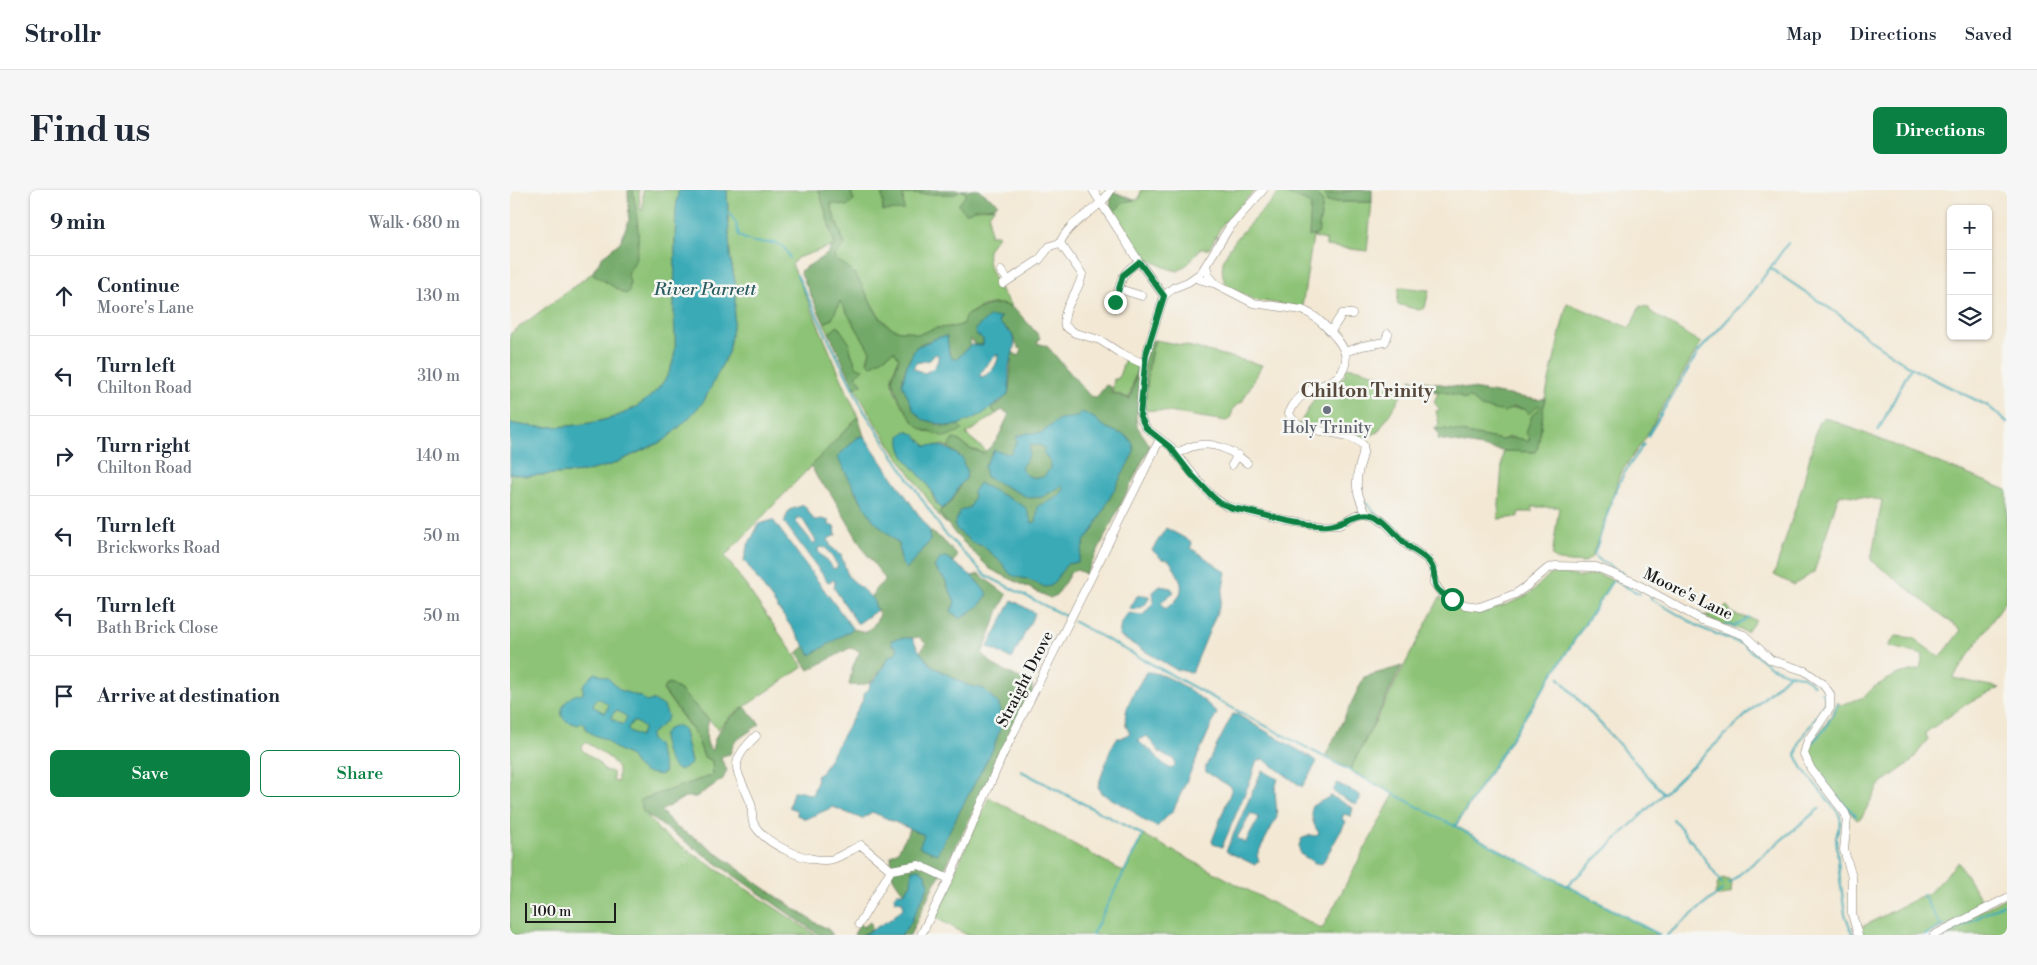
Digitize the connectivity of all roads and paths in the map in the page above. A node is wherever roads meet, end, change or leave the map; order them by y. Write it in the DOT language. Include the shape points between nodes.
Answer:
graph roads {
  1 [pos="1093,190"];
  2 [pos="1111,190"];
  3 [pos="1263,190"];
  4 [pos="1103,203"];
  5 [pos="1060,243"];
  6 [pos="1139,262"];
  7 [pos="1206,266"];
  8 [pos="1001,271"];
  9 [pos="1195,278"];
  10 [pos="1216,284"];
  11 [pos="1118,289"];
  12 [pos="1142,296"];
  13 [pos="1164,296"];
  14 [pos="1115,302"];
  15 [pos="1352,314"];
  16 [pos="1331,331"];
  17 [pos="1388,334"];
  18 [pos="1345,352"];
  19 [pos="1144,364"];
  20 [pos="1160,439"];
  21 [pos="1177,454"];
  22 [pos="1238,455"];
  23 [pos="1247,463"];
  24 [pos="1232,465"];
  25 [pos="1366,514"];
  26 [pos="756,736"];
  27 [pos="892,870"];
  28 [pos="949,879"];
  29 [pos="2007,898"];
  30 [pos="859,924"];
  31 [pos="921,935"];
  32 [pos="1858,935"];
  33 [pos="1934,935"];
  1 -- 4 [label="street"];
  2 -- 4 [label="street"];
  3 -- 7 [label="street" via="1228,228"];
  4 -- 5 [label="street" via="1070,228"];
  4 -- 6 [label="street"];
  5 -- 8 [label="street" via="1050,246 1039,260 1005,282"];
  5 -- 19 [label="street" via="1082,274 1064,318 1065,326 1075,333 1100,340"];
  6 -- 11 [label="street" via="1123,275"];
  6 -- 13 [label="street"];
  7 -- 9 [label="street"];
  7 -- 10 [label="street"];
  9 -- 10 [label="street"];
  9 -- 13 [label="street"];
  10 -- 16 [label="street" via="1253,303 1309,312"];
  11 -- 12 [label="street"];
  11 -- 14 [label="street"];
  13 -- 19 [label="street"];
  15 -- 16 [label="street" via="1342,314"];
  16 -- 18 [label="street"];
  17 -- 18 [label="street" via="1385,342"];
  18 -- 25 [label="street" via="1346,365 1341,374 1307,391 1289,413 1292,420 1300,425 1348,436 1363,445 1357,491"];
  19 -- 20 [label="street" via="1140,416 1146,428"];
  20 -- 21 [label="street"];
  20 -- 28 [label="street, Straight Drove" via="1003,754"];
  21 -- 22 [label="street" via="1202,444 1223,447"];
  21 -- 25 [label="street" via="1213,497 1232,508 1318,525 1340,524"];
  22 -- 23 [label="street"];
  22 -- 24 [label="street"];
  25 -- 32 [label="street, Moore's Lane" via="1379,518 1404,543 1428,560 1436,588 1465,605 1480,607 1502,600 1555,566 1601,568 1702,620 1744,635 1771,660 1805,672 1822,683 1830,694 1831,704 1808,740 1804,754 1811,769 1846,813 1844,850 1852,877 1852,914"];
  26 -- 27 [label="street" via="741,751 736,770 759,830 784,850 823,860 834,859 861,845"];
  27 -- 28 [label="street" via="919,865"];
  27 -- 30 [label="street"];
  28 -- 31 [label="street, Straight Drove"];
  29 -- 33 [label="street"];
}
